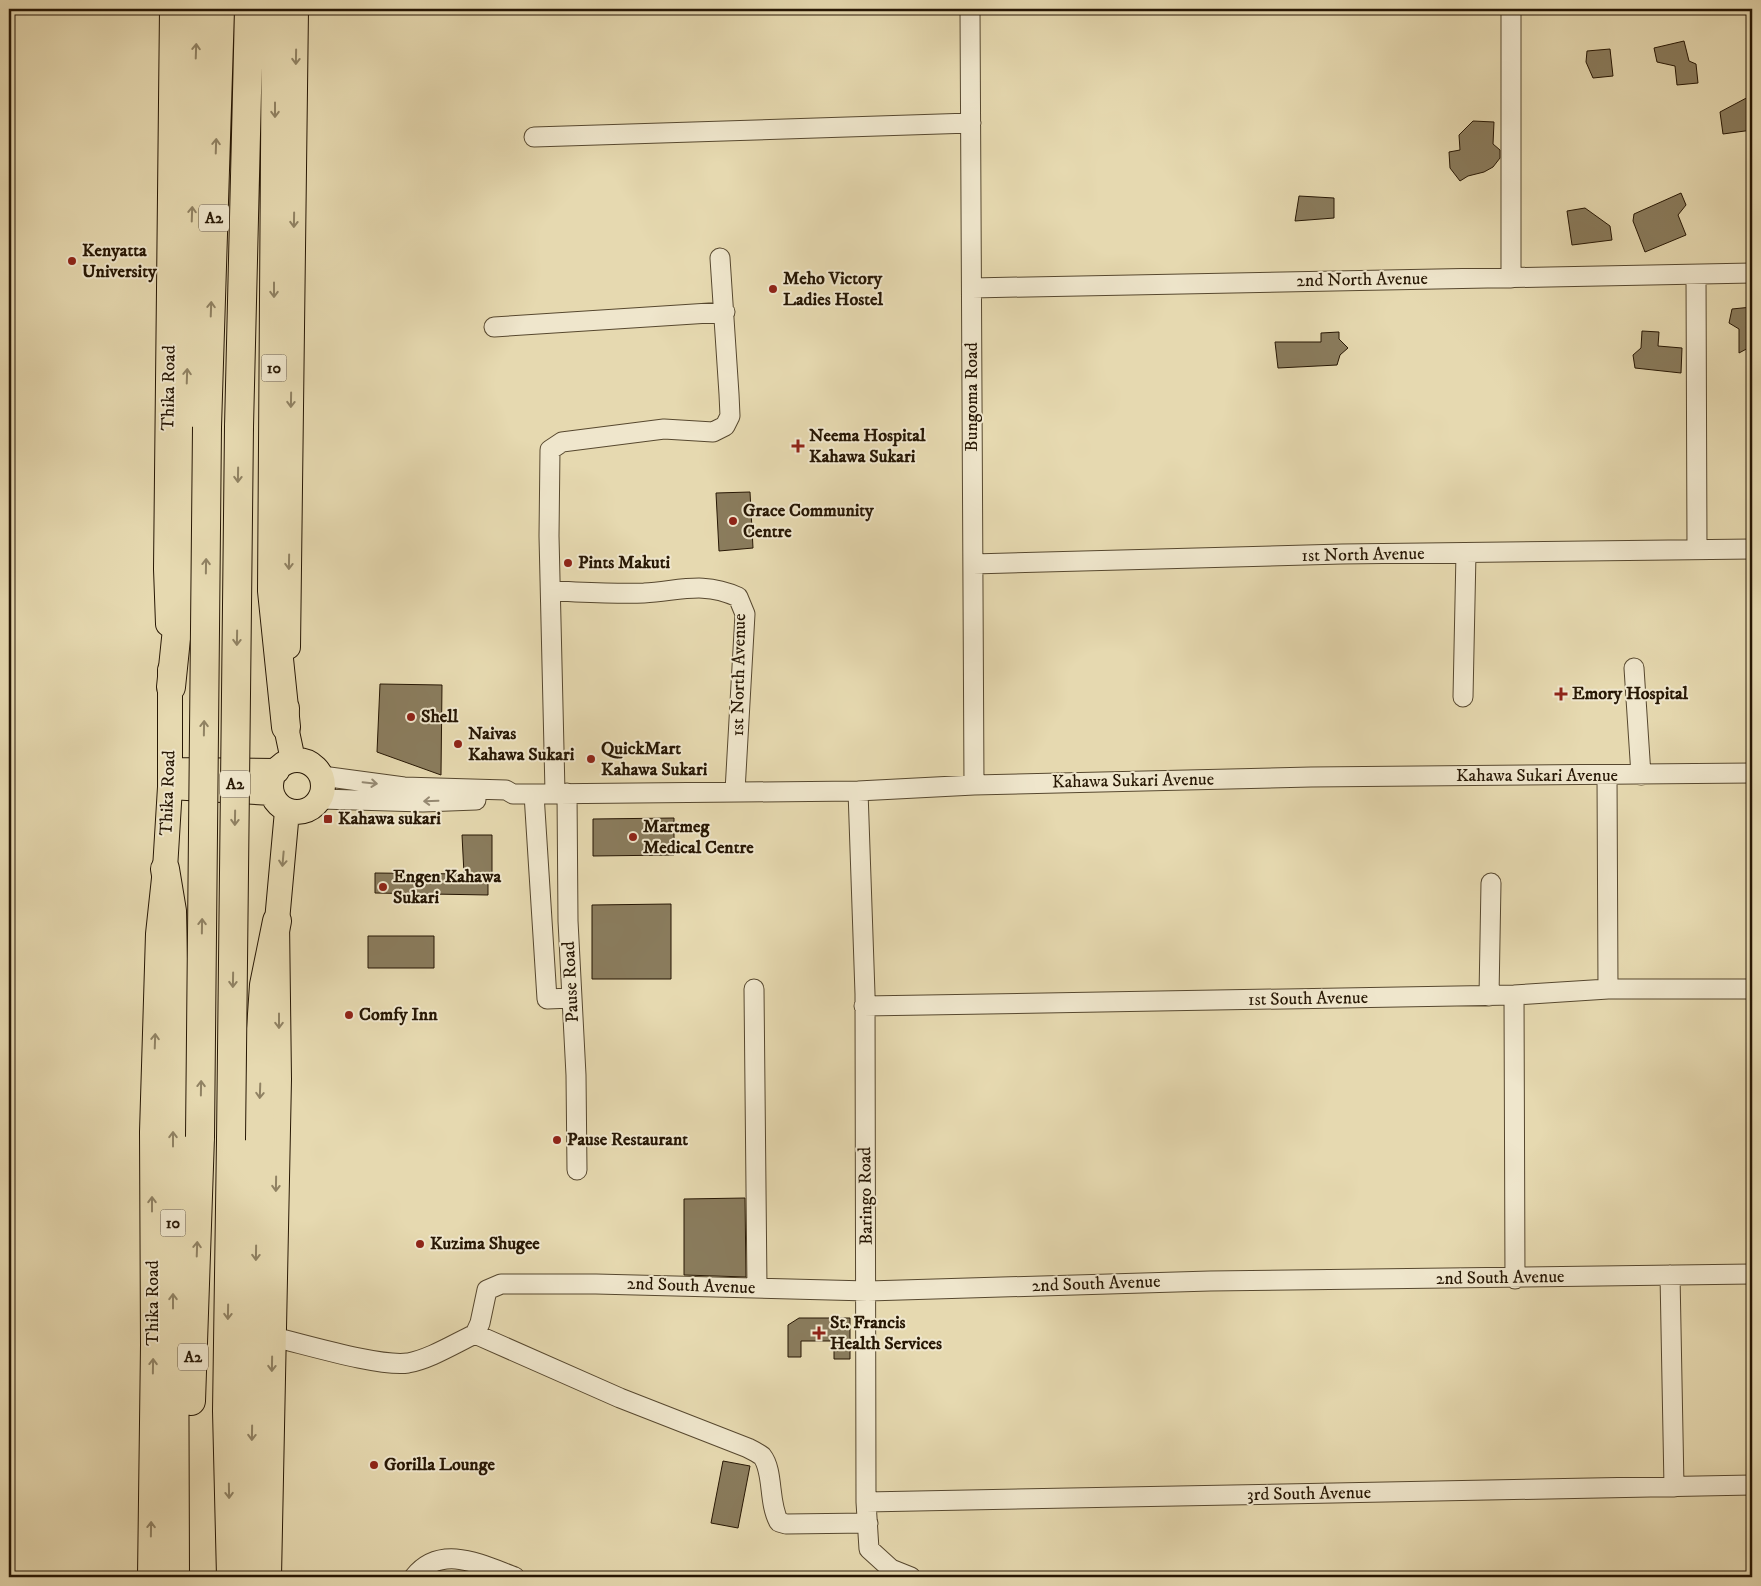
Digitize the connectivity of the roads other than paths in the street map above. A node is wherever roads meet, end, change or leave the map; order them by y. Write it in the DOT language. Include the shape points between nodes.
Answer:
graph roads {
  1 [pos="172,9"];
  2 [pos="197,9"];
  3 [pos="220,9"];
  4 [pos="249,9"];
  5 [pos="276,9"];
  6 [pos="296,9"];
  7 [pos="970,9"];
  8 [pos="1511,9"];
  9 [pos="971,123"];
  10 [pos="534,138"];
  11 [pos="720,258"];
  12 [pos="1752,273"];
  13 [pos="1696,275"];
  14 [pos="1511,278"];
  15 [pos="972,288"];
  16 [pos="724,312"];
  17 [pos="494,327"];
  18 [pos="1697,550"];
  19 [pos="1752,550"];
  20 [pos="1466,553"];
  21 [pos="973,564"];
  22 [pos="552,591"];
  23 [pos="1634,668"];
  24 [pos="170,687"];
  25 [pos="1463,697"];
  26 [pos="286,727"];
  27 [pos="1752,773"];
  28 [pos="281,774"];
  29 [pos="1607,775"];
  30 [pos="1641,775"];
  31 [pos="170,779"];
  32 [pos="974,785"];
  33 [pos="321,787"];
  34 [pos="858,791"];
  35 [pos="561,792"];
  36 [pos="735,792"];
  37 [pos="534,794"];
  38 [pos="287,811"];
  39 [pos="165,869"];
  40 [pos="1490,883"];
  41 [pos="277,921"];
  42 [pos="754,989"];
  43 [pos="1608,989"];
  44 [pos="1752,989"];
  45 [pos="1514,995"];
  46 [pos="1489,996"];
  47 [pos="572,998"];
  48 [pos="864,1006"];
  49 [pos="577,1170"];
  50 [pos="1752,1274"];
  51 [pos="1670,1275"];
  52 [pos="1515,1279"];
  53 [pos="757,1288"];
  54 [pos="868,1291"];
  55 [pos="475,1334"];
  56 [pos="273,1337"];
  57 [pos="1752,1485"];
  58 [pos="1674,1487"];
  59 [pos="866,1502"];
  60 [pos="868,1523"];
  61 [pos="150,1577"];
  62 [pos="175,1577"];
  63 [pos="185,1577"];
  64 [pos="231,1577"];
  65 [pos="249,1577"];
  66 [pos="269,1577"];
  67 [pos="414,1577"];
  68 [pos="515,1577"];
  69 [pos="912,1577"];
  1 -- 24 [label="main road, Thika Road" via="166,570"];
  24 -- 2 [label="highway, one-way" via="181,590"];
  63 -- 3 [label="highway, Thika Road / A2, one-way, bridge" via="200,1137 207,427"];
  4 -- 64 [label="highway, A2, one-way, bridge" via="239,427 227,1411"];
  5 -- 26 [label="highway, 10, one-way" via="272,590"];
  6 -- 26 [label="main road, one-way"];
  7 -- 9 [label="street, Bungoma Road"];
  8 -- 14 [label="street"];
  9 -- 10 [label="street"];
  9 -- 15 [label="street, Bungoma Road"];
  11 -- 16 [label="street"];
  12 -- 13 [label="street, 2nd North Avenue"];
  13 -- 14 [label="street, 2nd North Avenue"];
  13 -- 18 [label="street"];
  14 -- 15 [label="street, 2nd North Avenue"];
  15 -- 21 [label="street, Bungoma Road"];
  16 -- 17 [label="street"];
  16 -- 22 [label="street, Pause Road" via="730,416 725,426 713,432 664,429 562,442 550,450"];
  18 -- 19 [label="street, 1st North Avenue"];
  18 -- 20 [label="street, 1st North Avenue"];
  20 -- 21 [label="street, 1st North Avenue"];
  20 -- 25 [label="street"];
  21 -- 32 [label="street, Bungoma Road"];
  22 -- 35 [label="street, Pause Road"];
  22 -- 36 [label="street, 1st North Avenue" via="646,593 719,588 738,597 745,614"];
  23 -- 30 [label="street"];
  24 -- 31 [label="main road, Thika Road"];
  26 -- 28 [label="main road"];
  27 -- 30 [label="street, Kahawa Sukari Avenue"];
  28 -- 31 [label="main road"];
  28 -- 33 [label="main road" via="312,764"];
  28 -- 38 [label="main road" via="276,802"];
  29 -- 30 [label="street, Kahawa Sukari Avenue"];
  29 -- 32 [label="street, Kahawa Sukari Avenue" via="1311,777"];
  29 -- 43 [label="street"];
  31 -- 39 [label="main road, Thika Road"];
  32 -- 34 [label="street, Kahawa Sukari Avenue"];
  33 -- 37 [label="street, Kahawa Sukari Avenue" via="506,790 513,794"];
  33 -- 38 [label="main road" via="308,809"];
  34 -- 36 [label="street, Kahawa Sukari Avenue"];
  34 -- 48 [label="street, Baringo Road"];
  35 -- 36 [label="street, Kahawa Sukari Avenue"];
  35 -- 37 [label="street, Kahawa Sukari Avenue"];
  35 -- 47 [label="street, Pause Road"];
  37 -- 47 [label="street" via="547,999"];
  38 -- 41 [label="main road, one-way"];
  61 -- 39 [label="main road, Thika Road, one-way" via="152,1132 158,934"];
  62 -- 39 [label="highway, 10, one-way" via="173,959 172,911"];
  40 -- 46 [label="street"];
  41 -- 56 [label="main road, one-way" via="279,1079"];
  41 -- 65 [label="highway, one-way" via="264,985 262,1020"];
  42 -- 53 [label="street"];
  43 -- 44 [label="street, 1st South Avenue"];
  43 -- 45 [label="street, 1st South Avenue"];
  45 -- 46 [label="street, 1st South Avenue"];
  45 -- 52 [label="street"];
  46 -- 48 [label="street, 1st South Avenue"];
  47 -- 49 [label="street, Pause Road"];
  48 -- 54 [label="street, Baringo Road"];
  50 -- 51 [label="street, 2nd South Avenue"];
  51 -- 52 [label="street, 2nd South Avenue"];
  51 -- 58 [label="street"];
  52 -- 54 [label="street, 2nd South Avenue" via="1210,1281"];
  53 -- 54 [label="street, 2nd South Avenue"];
  53 -- 55 [label="street, 2nd South Avenue" via="500,1284 487,1290"];
  54 -- 59 [label="street, Baringo Road"];
  55 -- 56 [label="street" via="408,1362 367,1358"];
  55 -- 60 [label="street" via="761,1456 766,1466 773,1512 779,1522"];
  56 -- 66 [label="main road, one-way"];
  57 -- 58 [label="street, 3rd South Avenue"];
  58 -- 59 [label="street, 3rd South Avenue"];
  59 -- 60 [label="street, Baringo Road"];
  60 -- 69 [label="street, Baringo Road" via="869,1549 891,1569"];
  67 -- 68 [label="street" via="433,1562 444,1558 486,1566"];
}
